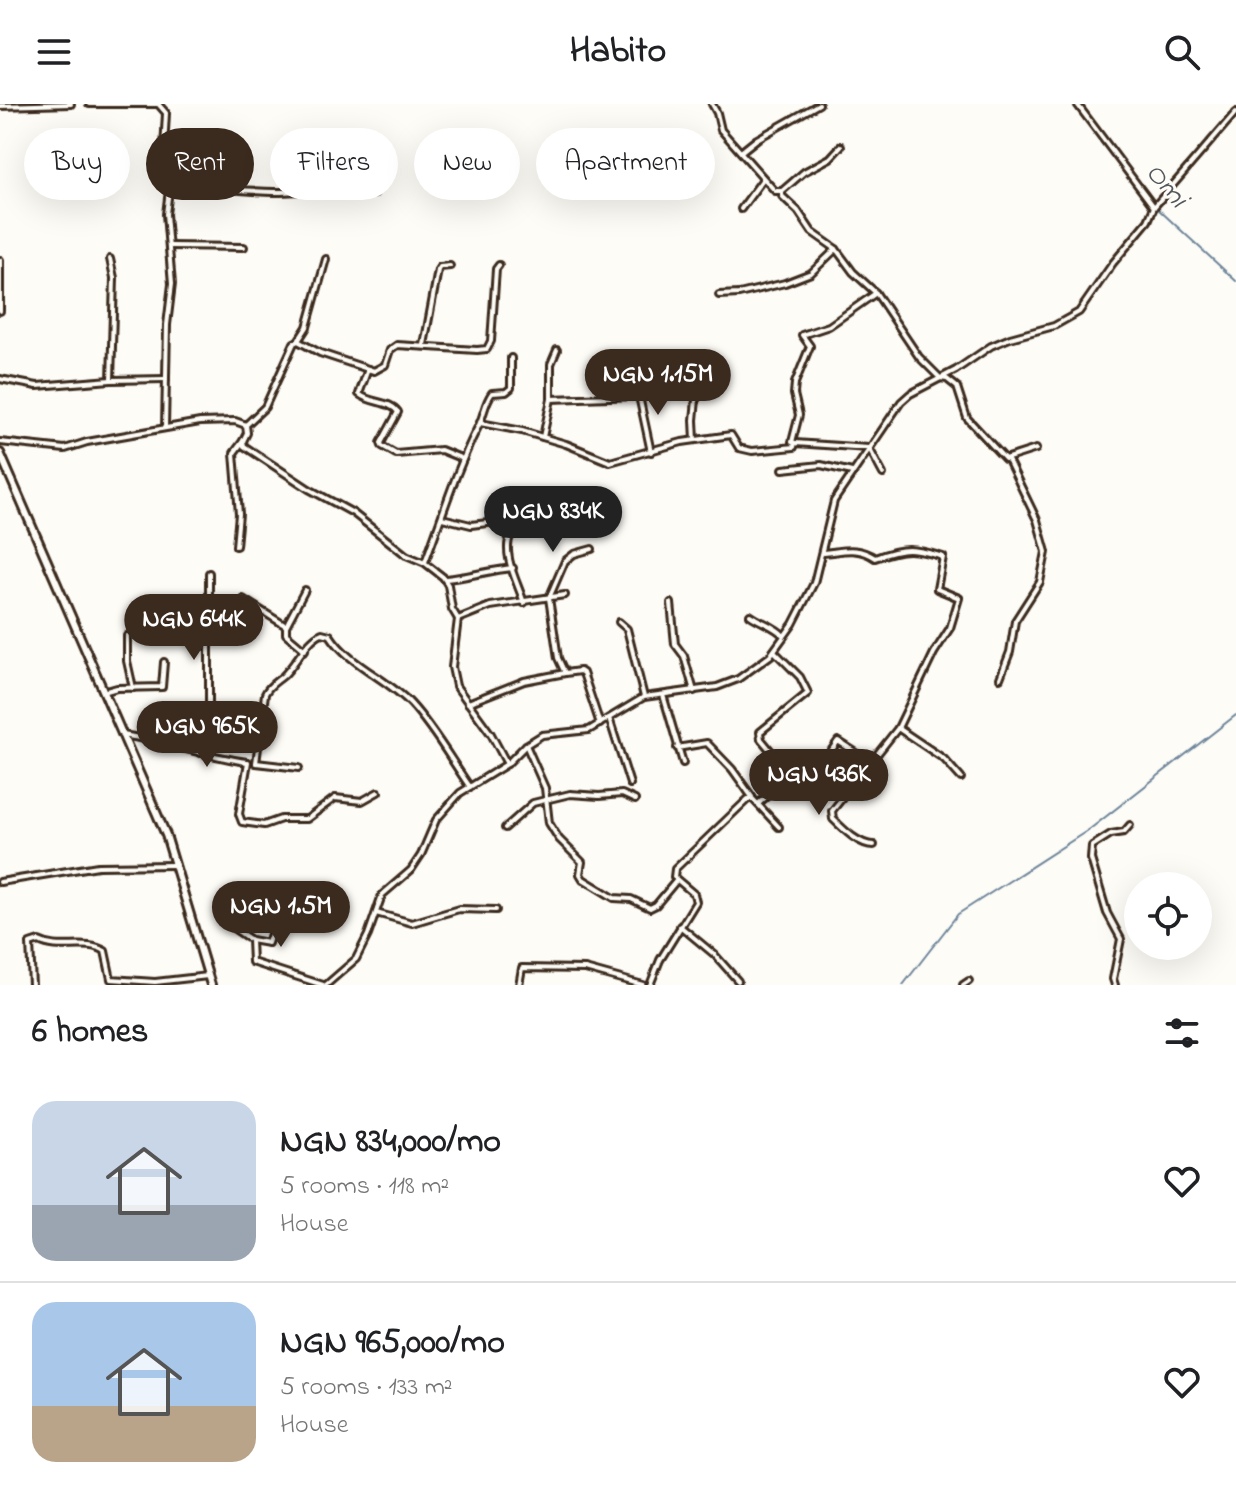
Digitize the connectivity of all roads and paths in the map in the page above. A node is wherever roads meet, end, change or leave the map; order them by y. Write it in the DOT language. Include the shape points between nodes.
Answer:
graph roads {
  1 [pos="71,104"];
  2 [pos="89,104"];
  3 [pos="159,104"];
  4 [pos="712,104"];
  5 [pos="819,104"];
  6 [pos="1077,104"];
  7 [pos="0,106"];
  8 [pos="1236,112"];
  9 [pos="165,128"];
  10 [pos="841,146"];
  11 [pos="742,151"];
  12 [pos="763,179"];
  13 [pos="782,191"];
  14 [pos="168,200"];
  15 [pos="1154,207"];
  16 [pos="741,209"];
  17 [pos="169,246"];
  18 [pos="244,247"];
  19 [pos="836,249"];
  20 [pos="110,259"];
  21 [pos="326,259"];
  22 [pos="0,260"];
  23 [pos="499,265"];
  24 [pos="450,266"];
  25 [pos="876,293"];
  26 [pos="719,295"];
  27 [pos="0,311"];
  28 [pos="298,341"];
  29 [pos="424,345"];
  30 [pos="557,350"];
  31 [pos="511,358"];
  32 [pos="368,369"];
  33 [pos="709,372"];
  34 [pos="940,378"];
  35 [pos="0,379"];
  36 [pos="166,379"];
  37 [pos="111,380"];
  38 [pos="639,384"];
  39 [pos="639,396"];
  40 [pos="551,399"];
  41 [pos="480,423"];
  42 [pos="246,425"];
  43 [pos="165,428"];
  44 [pos="543,438"];
  45 [pos="695,440"];
  46 [pos="243,441"];
  47 [pos="0,442"];
  48 [pos="795,443"];
  49 [pos="869,448"];
  50 [pos="1036,449"];
  51 [pos="651,452"];
  52 [pos="0,453"];
  53 [pos="463,459"];
  54 [pos="1008,460"];
  55 [pos="783,469"];
  56 [pos="853,472"];
  57 [pos="883,474"];
  58 [pos="442,518"];
  59 [pos="236,546"];
  60 [pos="592,549"];
  61 [pos="823,553"];
  62 [pos="425,563"];
  63 [pos="513,568"];
  64 [pos="209,573"];
  65 [pos="446,579"];
  66 [pos="305,590"];
  67 [pos="565,595"];
  68 [pos="549,598"];
  69 [pos="243,599"];
  70 [pos="524,603"];
  71 [pos="671,603"];
  72 [pos="750,615"];
  73 [pos="458,619"];
  74 [pos="619,622"];
  75 [pos="286,626"];
  76 [pos="127,636"];
  77 [pos="784,636"];
  78 [pos="305,650"];
  79 [pos="774,651"];
  80 [pos="164,662"];
  81 [pos="565,673"];
  82 [pos="1000,678"];
  83 [pos="133,688"];
  84 [pos="694,691"];
  85 [pos="102,692"];
  86 [pos="663,695"];
  87 [pos="644,697"];
  88 [pos="468,703"];
  89 [pos="609,718"];
  90 [pos="600,724"];
  91 [pos="898,728"];
  92 [pos="121,735"];
  93 [pos="526,745"];
  94 [pos="677,748"];
  95 [pos="201,753"];
  96 [pos="869,761"];
  97 [pos="248,762"];
  98 [pos="256,763"];
  99 [pos="683,763"];
  100 [pos="507,764"];
  101 [pos="299,768"];
  102 [pos="789,777"];
  103 [pos="961,778"];
  104 [pos="630,784"];
  105 [pos="470,787"];
  106 [pos="378,792"];
  107 [pos="546,799"];
  108 [pos="753,799"];
  109 [pos="635,800"];
  110 [pos="758,804"];
  111 [pos="1130,825"];
  112 [pos="779,827"];
  113 [pos="505,828"];
  114 [pos="874,845"];
  115 [pos="174,865"];
  116 [pos="676,881"];
  117 [pos="0,882"];
  118 [pos="226,904"];
  119 [pos="496,910"];
  120 [pos="279,911"];
  121 [pos="376,913"];
  122 [pos="680,926"];
  123 [pos="251,940"];
  124 [pos="208,976"];
  125 [pos="738,981"];
  126 [pos="969,981"];
  127 [pos="130,982"];
  128 [pos="184,983"];
  129 [pos="32,985"];
  130 [pos="211,985"];
  131 [pos="324,985"];
  132 [pos="519,985"];
  133 [pos="647,985"];
  134 [pos="963,985"];
  135 [pos="1115,985"];
  1 -- 7 [label="street"];
  2 -- 3 [label="street"];
  3 -- 9 [label="street" via="166,113"];
  4 -- 11 [label="street" via="721,130"];
  5 -- 11 [label="street"];
  6 -- 15 [label="street"];
  8 -- 15 [label="street"];
  10 -- 13 [label="street"];
  11 -- 12 [label="street"];
  12 -- 13 [label="street"];
  12 -- 16 [label="street"];
  13 -- 19 [label="street" via="807,227"];
  14 -- 17 [label="street"];
  15 -- 34 [label="street" via="1079,312 1054,326 1001,342"];
  17 -- 18 [label="street"];
  17 -- 36 [label="street"];
  19 -- 25 [label="street"];
  19 -- 26 [label="street" via="811,273"];
  20 -- 37 [label="street"];
  21 -- 28 [label="street"];
  22 -- 27 [label="street"];
  23 -- 29 [label="street" via="487,349"];
  24 -- 29 [label="street" via="438,270"];
  25 -- 34 [label="street" via="919,357"];
  25 -- 48 [label="street" via="829,326 802,335 810,346 795,383"];
  28 -- 32 [label="street"];
  28 -- 42 [label="street" via="265,407"];
  29 -- 32 [label="street" via="397,345 385,365"];
  30 -- 40 [label="street" via="551,364"];
  31 -- 41 [label="street" via="511,388 490,395"];
  32 -- 53 [label="street" via="359,394 398,412 382,446 396,454 441,450"];
  33 -- 45 [label="street" via="698,379"];
  34 -- 49 [label="street" via="901,402"];
  34 -- 54 [label="street" via="957,387 967,418"];
  35 -- 37 [label="street" via="37,386"];
  36 -- 37 [label="street"];
  36 -- 43 [label="street"];
  38 -- 39 [label="street"];
  39 -- 40 [label="street"];
  39 -- 51 [label="street"];
  40 -- 44 [label="street"];
  41 -- 44 [label="street"];
  41 -- 53 [label="street"];
  42 -- 43 [label="street" via="200,422"];
  42 -- 46 [label="street"];
  43 -- 47 [label="street" via="65,449"];
  44 -- 51 [label="street" via="610,462"];
  45 -- 48 [label="street" via="731,435 739,448 752,451"];
  45 -- 51 [label="street"];
  46 -- 59 [label="street" via="234,453"];
  46 -- 62 [label="street"];
  48 -- 49 [label="street"];
  49 -- 56 [label="street"];
  49 -- 57 [label="street"];
  50 -- 54 [label="street"];
  52 -- 85 [label="main road"];
  53 -- 58 [label="street"];
  54 -- 82 [label="street" via="1046,552 1040,582 1015,621"];
  55 -- 56 [label="street" via="821,465"];
  56 -- 61 [label="street" via="834,501"];
  58 -- 62 [label="street"];
  58 -- 63 [label="street" via="471,525 504,521 511,534 508,556"];
  60 -- 68 [label="street" via="565,561"];
  61 -- 77 [label="street" via="814,583"];
  61 -- 91 [label="street" via="853,548 875,558 917,549 943,557 937,589 959,598 950,628"];
  62 -- 65 [label="street"];
  63 -- 65 [label="street"];
  63 -- 70 [label="street"];
  64 -- 95 [label="street" via="209,717"];
  65 -- 73 [label="street"];
  66 -- 75 [label="street"];
  67 -- 68 [label="street"];
  68 -- 70 [label="street"];
  68 -- 81 [label="street"];
  69 -- 75 [label="street"];
  70 -- 73 [label="street" via="490,606"];
  71 -- 84 [label="street" via="675,644"];
  72 -- 77 [label="street" via="774,625"];
  73 -- 88 [label="street" via="452,667 456,686"];
  74 -- 87 [label="street" via="627,629"];
  75 -- 78 [label="street" via="286,634"];
  76 -- 83 [label="street"];
  77 -- 79 [label="street"];
  78 -- 98 [label="street" via="265,694"];
  78 -- 105 [label="street" via="318,634 330,635 338,649 413,705"];
  79 -- 84 [label="street" via="738,679"];
  79 -- 102 [label="street" via="808,688 759,735"];
  80 -- 83 [label="street" via="162,687"];
  81 -- 88 [label="street" via="524,681"];
  81 -- 90 [label="street" via="583,673"];
  83 -- 85 [label="street"];
  84 -- 86 [label="street"];
  85 -- 92 [label="main road"];
  86 -- 87 [label="street"];
  86 -- 94 [label="street"];
  87 -- 89 [label="street"];
  88 -- 100 [label="street"];
  89 -- 90 [label="street"];
  89 -- 104 [label="street"];
  90 -- 93 [label="street" via="542,735"];
  91 -- 96 [label="street"];
  91 -- 103 [label="street" via="944,759"];
  92 -- 95 [label="street"];
  92 -- 115 [label="main road"];
  93 -- 100 [label="street"];
  93 -- 107 [label="street"];
  94 -- 99 [label="street"];
  94 -- 108 [label="street" via="707,743"];
  95 -- 97 [label="street"];
  96 -- 102 [label="street" via="838,741 805,778"];
  96 -- 114 [label="street" via="832,811 833,819"];
  97 -- 98 [label="street"];
  97 -- 106 [label="street" via="242,822 264,825 307,819 335,798 362,801"];
  98 -- 101 [label="street"];
  100 -- 105 [label="street"];
  102 -- 110 [label="street"];
  105 -- 121 [label="street" via="442,812 416,863 382,895"];
  107 -- 109 [label="street" via="622,794"];
  107 -- 113 [label="street" via="533,803"];
  107 -- 116 [label="street" via="552,829 581,859 580,876 591,886 650,908"];
  108 -- 110 [label="street"];
  108 -- 116 [label="street" via="744,801 675,869"];
  110 -- 112 [label="street"];
  111 -- 135 [label="street" via="1092,846 1107,913 1121,939"];
  115 -- 117 [label="street" via="98,866"];
  115 -- 124 [label="main road"];
  116 -- 122 [label="street" via="696,899"];
  118 -- 123 [label="street" via="220,919"];
  119 -- 121 [label="street" via="459,909 412,923"];
  120 -- 123 [label="street" via="268,943"];
  121 -- 131 [label="street" via="356,959"];
  122 -- 125 [label="street"];
  122 -- 133 [label="street"];
  123 -- 131 [label="street" via="255,964"];
  124 -- 128 [label="street"];
  124 -- 130 [label="main road"];
  126 -- 134 [label="street"];
  127 -- 128 [label="street"];
  127 -- 129 [label="street" via="111,979 105,951 96,946 49,946 39,941 30,944"];
  132 -- 133 [label="street" via="522,968 585,969"];
}
